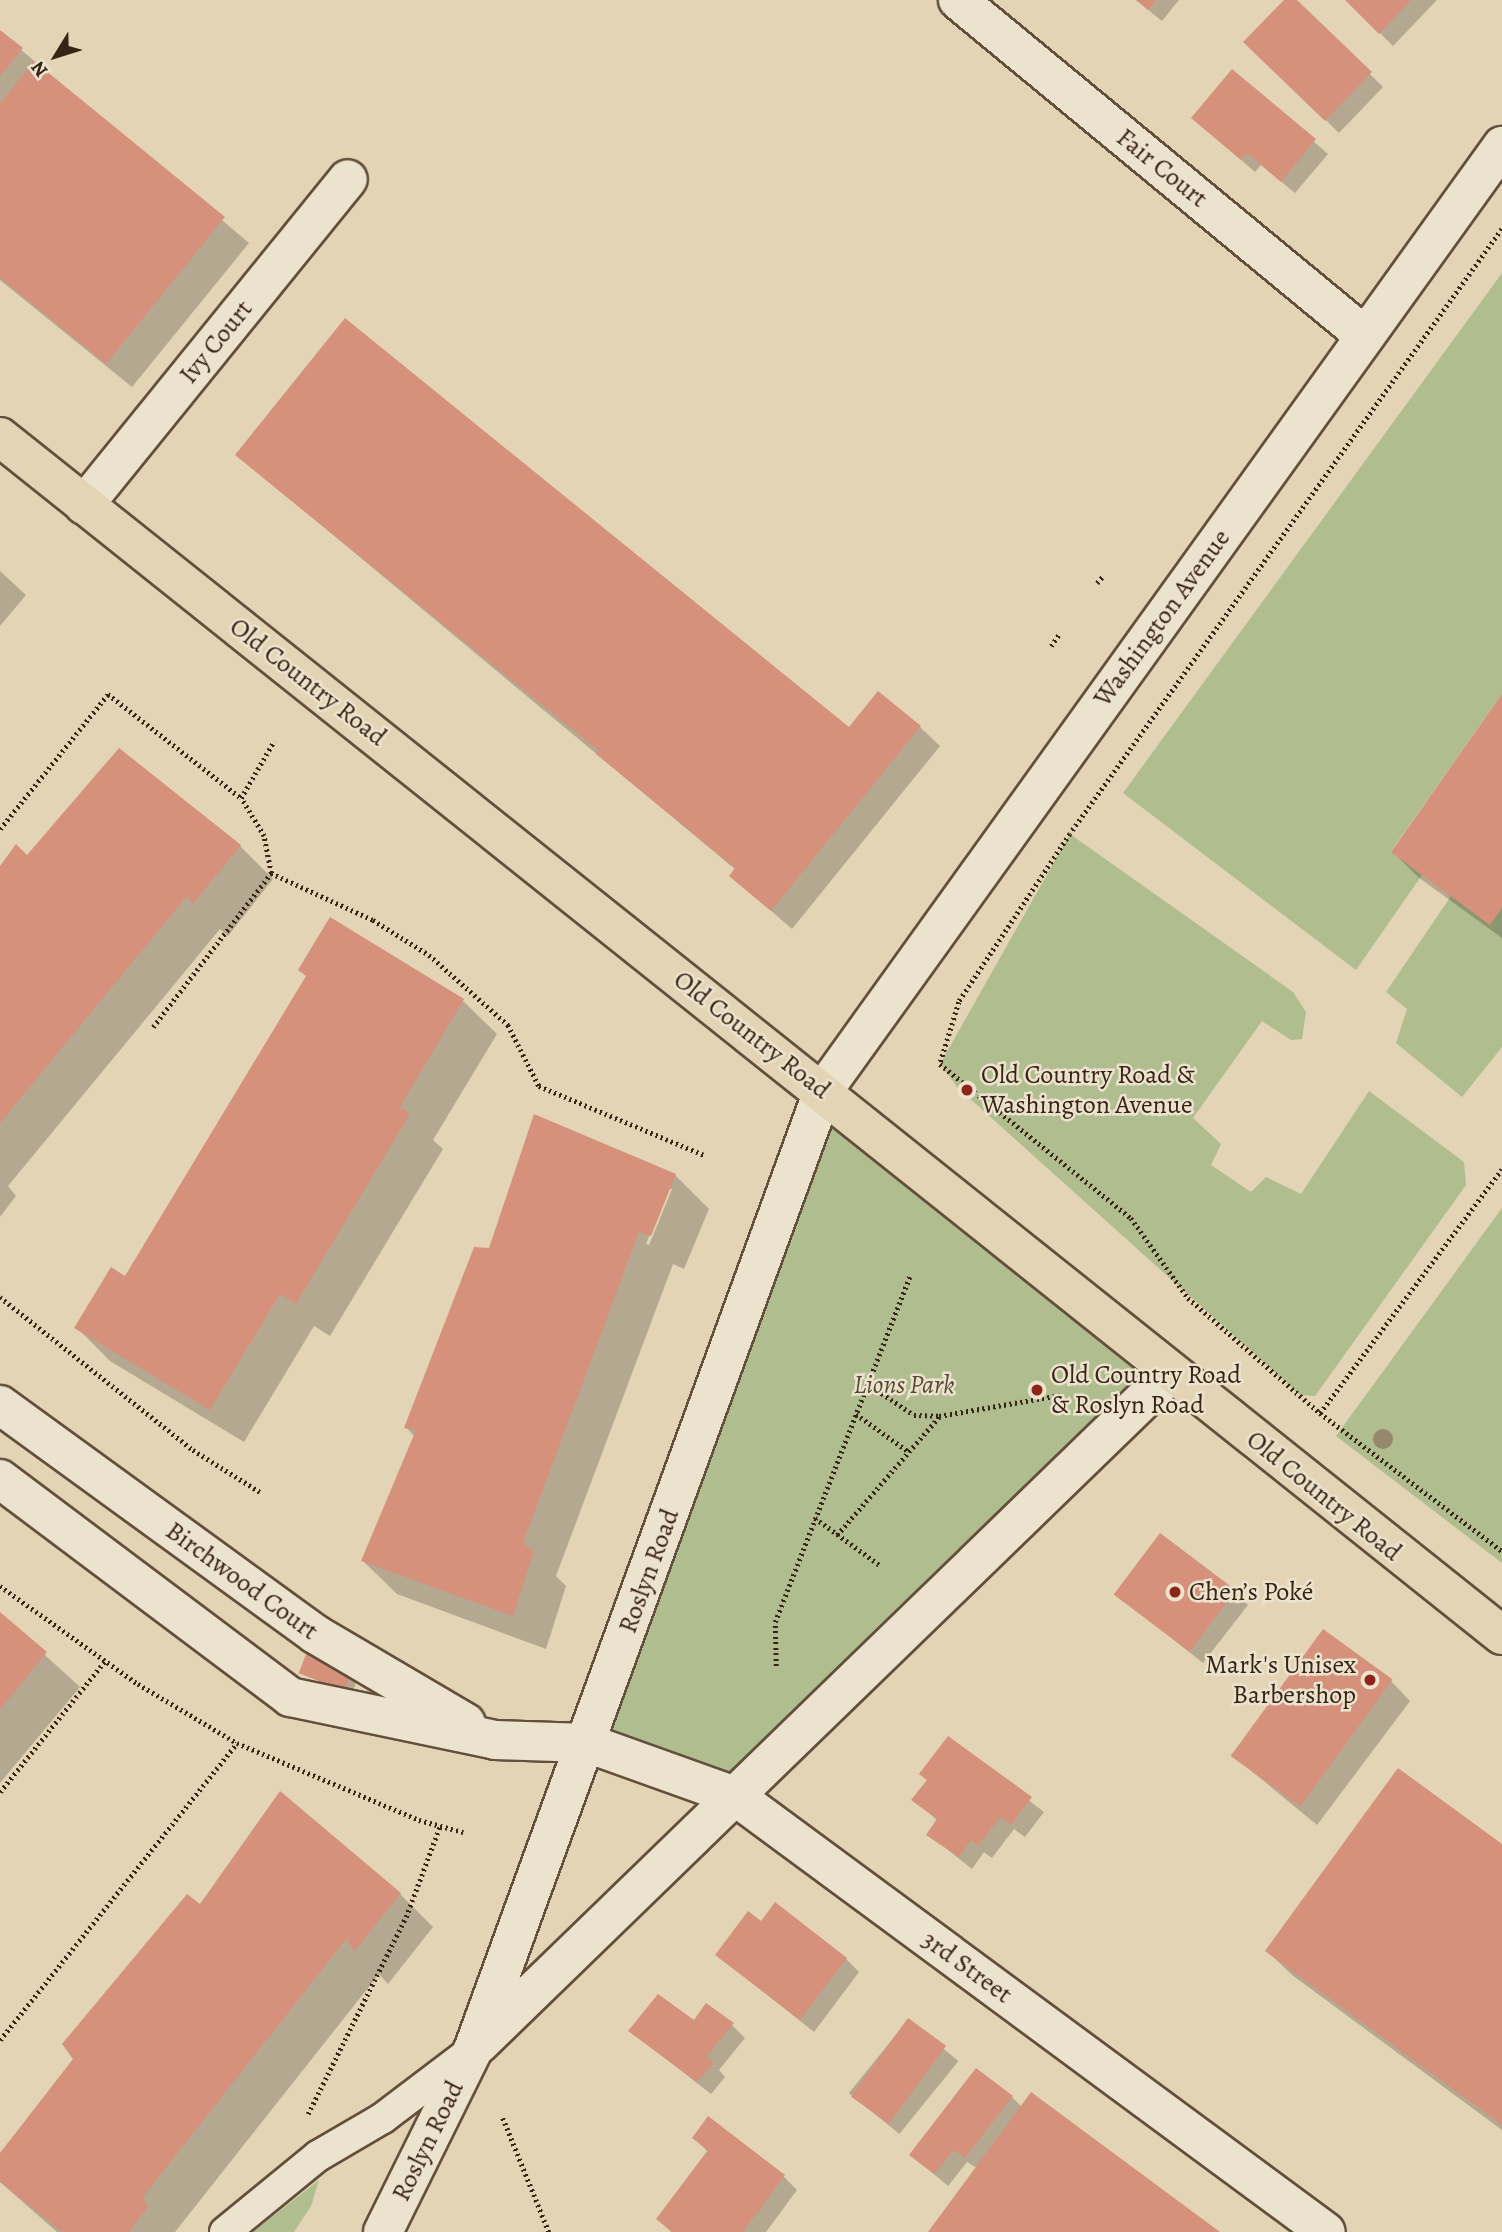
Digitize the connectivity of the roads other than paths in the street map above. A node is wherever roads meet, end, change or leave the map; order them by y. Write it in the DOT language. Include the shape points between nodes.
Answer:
graph roads {
  1 [pos="958,0"];
  2 [pos="1502,146"];
  3 [pos="348,179"];
  4 [pos="1365,336"];
  5 [pos="0,437"];
  6 [pos="84,505"];
  7 [pos="823,1091"];
  8 [pos="1171,1373"];
  9 [pos="0,1405"];
  10 [pos="0,1479"];
  11 [pos="1502,1635"];
  12 [pos="495,1741"];
  13 [pos="587,1743"];
  14 [pos="735,1796"];
  15 [pos="473,2050"];
  16 [pos="225,2232"];
  17 [pos="383,2232"];
  18 [pos="1326,2232"];
  1 -- 4 [label="main road, Fair Court"];
  2 -- 4 [label="main road, Washington Avenue"];
  3 -- 6 [label="main road, Ivy Court"];
  4 -- 7 [label="main road, Washington Avenue"];
  5 -- 6 [label="main road, Old Country Road"];
  6 -- 7 [label="main road, Old Country Road"];
  7 -- 8 [label="main road, Old Country Road"];
  7 -- 13 [label="main road, Roslyn Road"];
  8 -- 11 [label="main road, Old Country Road"];
  8 -- 14 [label="main road, Roslyn Road"];
  9 -- 12 [label="main road, Birchwood Court" via="315,1634"];
  10 -- 12 [label="main road, Birchwood Court" via="290,1697"];
  12 -- 13 [label="main road, Birchwood Court"];
  13 -- 14 [label="main road, 3rd Street"];
  13 -- 15 [label="main road, Roslyn Road"];
  14 -- 15 [label="main road, Roslyn Road"];
  14 -- 18 [label="main road, 3rd Street"];
  15 -- 16 [label="lane" via="415,2096 318,2156"];
  15 -- 17 [label="main road, Roslyn Road"];
}
